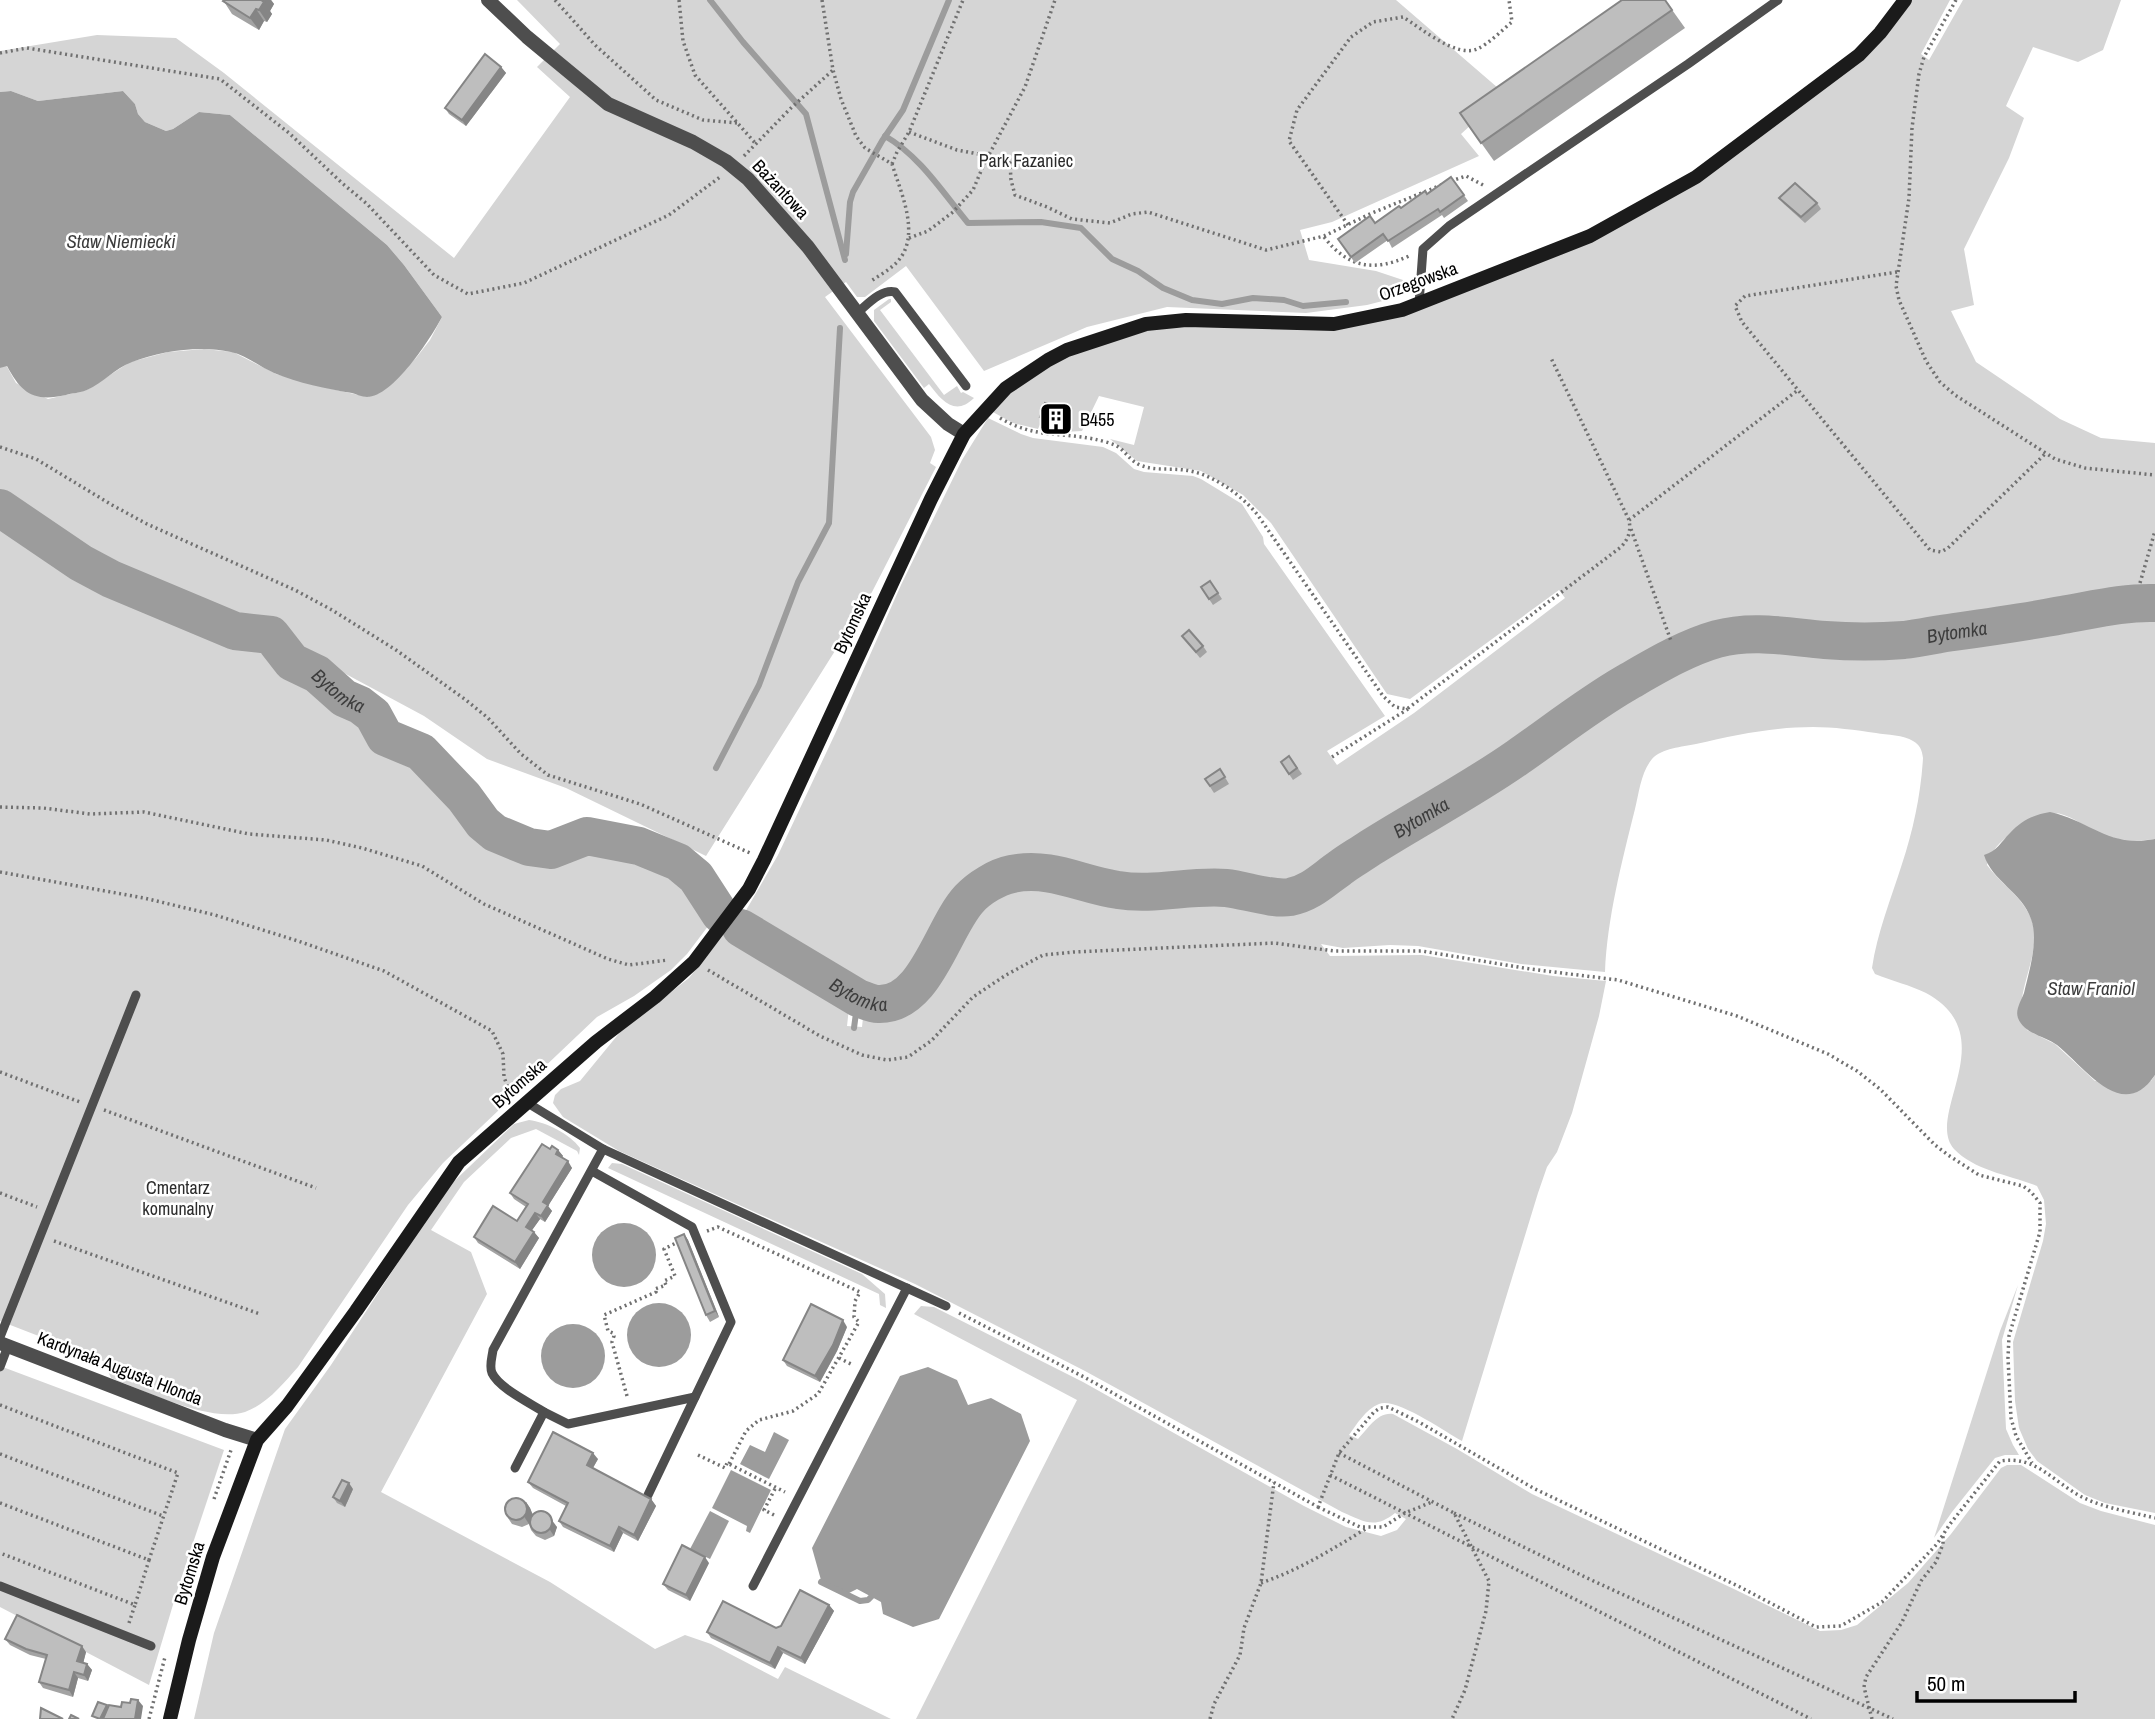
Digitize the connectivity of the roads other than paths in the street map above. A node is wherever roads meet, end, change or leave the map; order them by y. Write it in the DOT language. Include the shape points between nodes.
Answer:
graph roads {
  1 [pos="488,0"];
  2 [pos="1779,0"];
  3 [pos="1905,0"];
  4 [pos="1419,304"];
  5 [pos="858,313"];
  6 [pos="966,386"];
  7 [pos="964,434"];
  8 [pos="931,499"];
  9 [pos="136,995"];
  10 [pos="526,1102"];
  11 [pos="603,1149"];
  12 [pos="592,1171"];
  13 [pos="907,1288"];
  14 [pos="946,1306"];
  15 [pos="3,1342"];
  16 [pos="0,1367"];
  17 [pos="695,1397"];
  18 [pos="544,1412"];
  19 [pos="257,1440"];
  20 [pos="515,1468"];
  21 [pos="648,1495"];
  22 [pos="0,1586"];
  23 [pos="753,1586"];
  24 [pos="151,1646"];
  25 [pos="170,1719"];
  1 -- 5 [label="street, Bażantowa" via="608,104 693,142 748,179"];
  2 -- 4 [label="lane" via="1449,226 1423,249"];
  3 -- 4 [label="street, Orzegowska" via="1859,55 1696,177 1590,236"];
  4 -- 7 [label="street, Orzegowska" via="1334,324 1186,320 1146,324 1048,360 1006,388"];
  5 -- 6 [label="lane" via="884,292 895,292"];
  5 -- 7 [label="street, Bażantowa" via="922,400"];
  7 -- 8 [label="street, Orzegowska"];
  8 -- 10 [label="street, Bytomska" via="749,888 694,961"];
  9 -- 15 [label="lane" via="49,1211"];
  10 -- 11 [label="lane"];
  10 -- 19 [label="street, Bytomska" via="459,1162 287,1406"];
  11 -- 12 [label="lane"];
  11 -- 13 [label="lane"];
  12 -- 17 [label="lane" via="692,1227 731,1322"];
  12 -- 18 [label="lane" via="493,1350 490,1364 502,1385"];
  13 -- 14 [label="lane"];
  13 -- 23 [label="lane"];
  15 -- 16 [label="lane"];
  15 -- 19 [label="street, Kardynała Augusta Hlonda" via="227,1437"];
  17 -- 18 [label="lane" via="568,1424"];
  17 -- 21 [label="lane"];
  18 -- 20 [label="lane"];
  19 -- 25 [label="street, Bytomska" via="213,1557"];
  22 -- 24 [label="lane"];
}
